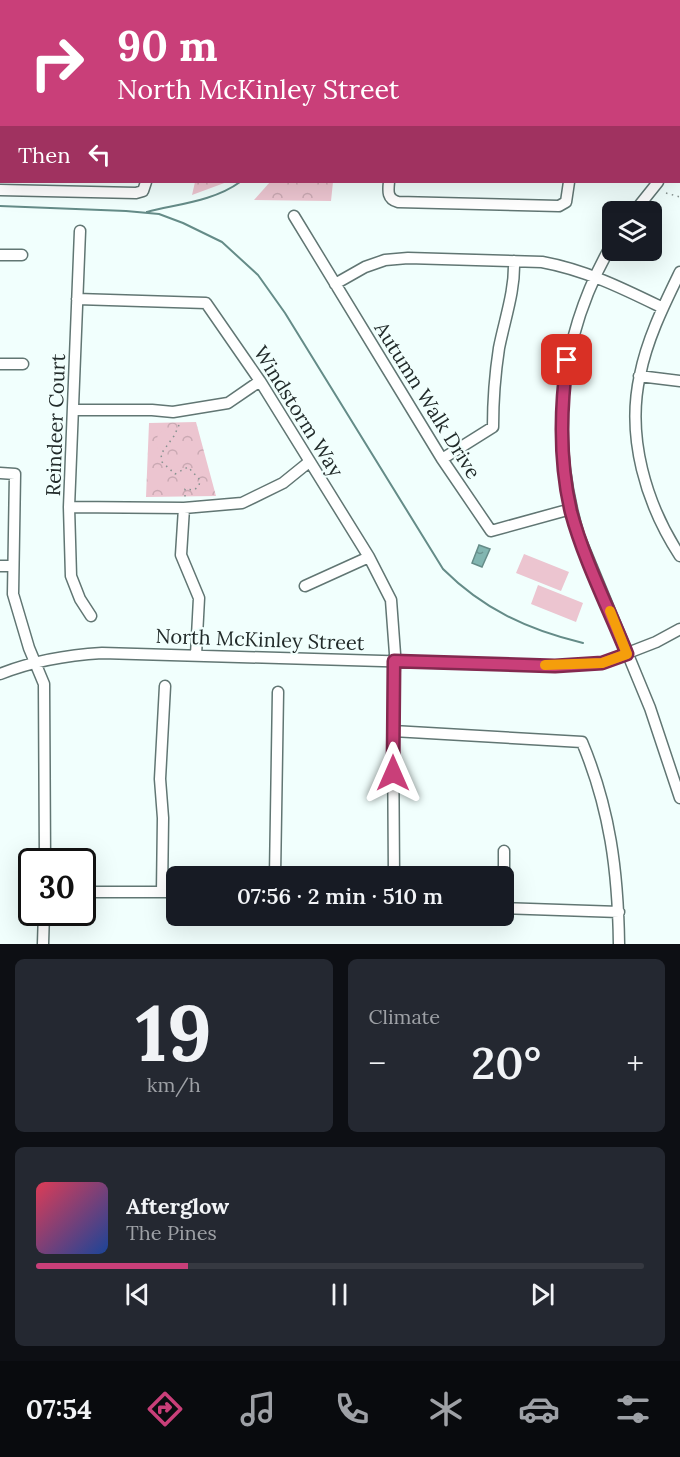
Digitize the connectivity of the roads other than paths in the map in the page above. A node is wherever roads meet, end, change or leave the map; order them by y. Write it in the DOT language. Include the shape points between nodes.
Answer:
graph roads {
  1 [pos="146,183"];
  2 [pos="388,183"];
  3 [pos="569,183"];
  4 [pos="657,183"];
  5 [pos="0,190"];
  6 [pos="643,201"];
  7 [pos="294,216"];
  8 [pos="80,231"];
  9 [pos="0,255"];
  10 [pos="22,255"];
  11 [pos="514,261"];
  12 [pos="603,261"];
  13 [pos="680,272"];
  14 [pos="595,276"];
  15 [pos="335,284"];
  16 [pos="77,299"];
  17 [pos="663,308"];
  18 [pos="0,364"];
  19 [pos="23,364"];
  20 [pos="639,376"];
  21 [pos="260,381"];
  22 [pos="680,381"];
  23 [pos="74,410"];
  24 [pos="442,459"];
  25 [pos="309,462"];
  26 [pos="0,474"];
  27 [pos="185,504"];
  28 [pos="69,507"];
  29 [pos="571,510"];
  30 [pos="680,556"];
  31 [pos="369,557"];
  32 [pos="0,566"];
  33 [pos="13,566"];
  34 [pos="305,586"];
  35 [pos="91,616"];
  36 [pos="680,629"];
  37 [pos="627,654"];
  38 [pos="196,655"];
  39 [pos="394,661"];
  40 [pos="36,663"];
  41 [pos="0,674"];
  42 [pos="165,686"];
  43 [pos="278,693"];
  44 [pos="393,731"];
  45 [pos="680,798"];
  46 [pos="45,848"];
  47 [pos="504,851"];
  48 [pos="275,866"];
  49 [pos="394,866"];
  50 [pos="504,866"];
  51 [pos="96,892"];
  52 [pos="162,892"];
  53 [pos="166,892"];
  54 [pos="514,908"];
  55 [pos="619,912"];
  56 [pos="44,926"];
  57 [pos="43,944"];
  58 [pos="619,944"];
  1 -- 5 [label="street" via="136,194"];
  2 -- 3 [label="street" via="389,196 398,202 559,207 566,202"];
  4 -- 6 [label="street"];
  7 -- 15 [label="street, Autumn Walk Drive"];
  8 -- 16 [label="street, Reindeer Court"];
  9 -- 10 [label="street"];
  11 -- 14 [label="street" via="552,263"];
  11 -- 15 [label="street" via="385,260"];
  11 -- 24 [label="street" via="513,292 493,397 493,427"];
  12 -- 14 [label="street"];
  13 -- 17 [label="street"];
  14 -- 17 [label="street"];
  14 -- 29 [label="street" via="575,328 563,391 561,447"];
  15 -- 24 [label="street, Autumn Walk Drive"];
  16 -- 21 [label="street, Windstorm Way" via="206,303"];
  16 -- 23 [label="street, Reindeer Court"];
  17 -- 20 [label="street"];
  18 -- 19 [label="street"];
  20 -- 22 [label="street"];
  20 -- 30 [label="street" via="636,411 643,474 654,506"];
  21 -- 23 [label="street" via="228,403 174,412"];
  21 -- 25 [label="street, Windstorm Way"];
  23 -- 28 [label="street, Reindeer Court"];
  24 -- 29 [label="street, Autumn Walk Drive" via="491,531"];
  25 -- 27 [label="street" via="283,483 242,503"];
  25 -- 31 [label="street, Windstorm Way"];
  26 -- 33 [label="street" via="15,474"];
  27 -- 28 [label="street"];
  27 -- 38 [label="street" via="181,555 199,598"];
  28 -- 35 [label="street, Reindeer Court" via="71,576"];
  29 -- 37 [label="street"];
  31 -- 34 [label="street"];
  31 -- 39 [label="street, Windstorm Way" via="391,600"];
  32 -- 33 [label="street"];
  33 -- 40 [label="street" via="13,594"];
  36 -- 37 [label="street, North McKinley Street"];
  37 -- 39 [label="street, North McKinley Street" via="602,663 555,666"];
  37 -- 45 [label="street" via="657,726"];
  38 -- 39 [label="street, North McKinley Street"];
  38 -- 40 [label="street, North McKinley Street" via="102,652"];
  39 -- 44 [label="street, Windstorm Way"];
  40 -- 41 [label="street, North McKinley Street"];
  40 -- 46 [label="street" via="44,684"];
  42 -- 52 [label="street" via="160,778"];
  43 -- 48 [label="street"];
  44 -- 49 [label="street, Windstorm Way"];
  44 -- 55 [label="street" via="582,742 596,775 609,827"];
  47 -- 50 [label="street"];
  51 -- 52 [label="street"];
  52 -- 53 [label="street"];
  54 -- 55 [label="street"];
  55 -- 58 [label="street"];
  56 -- 57 [label="street"];
}
